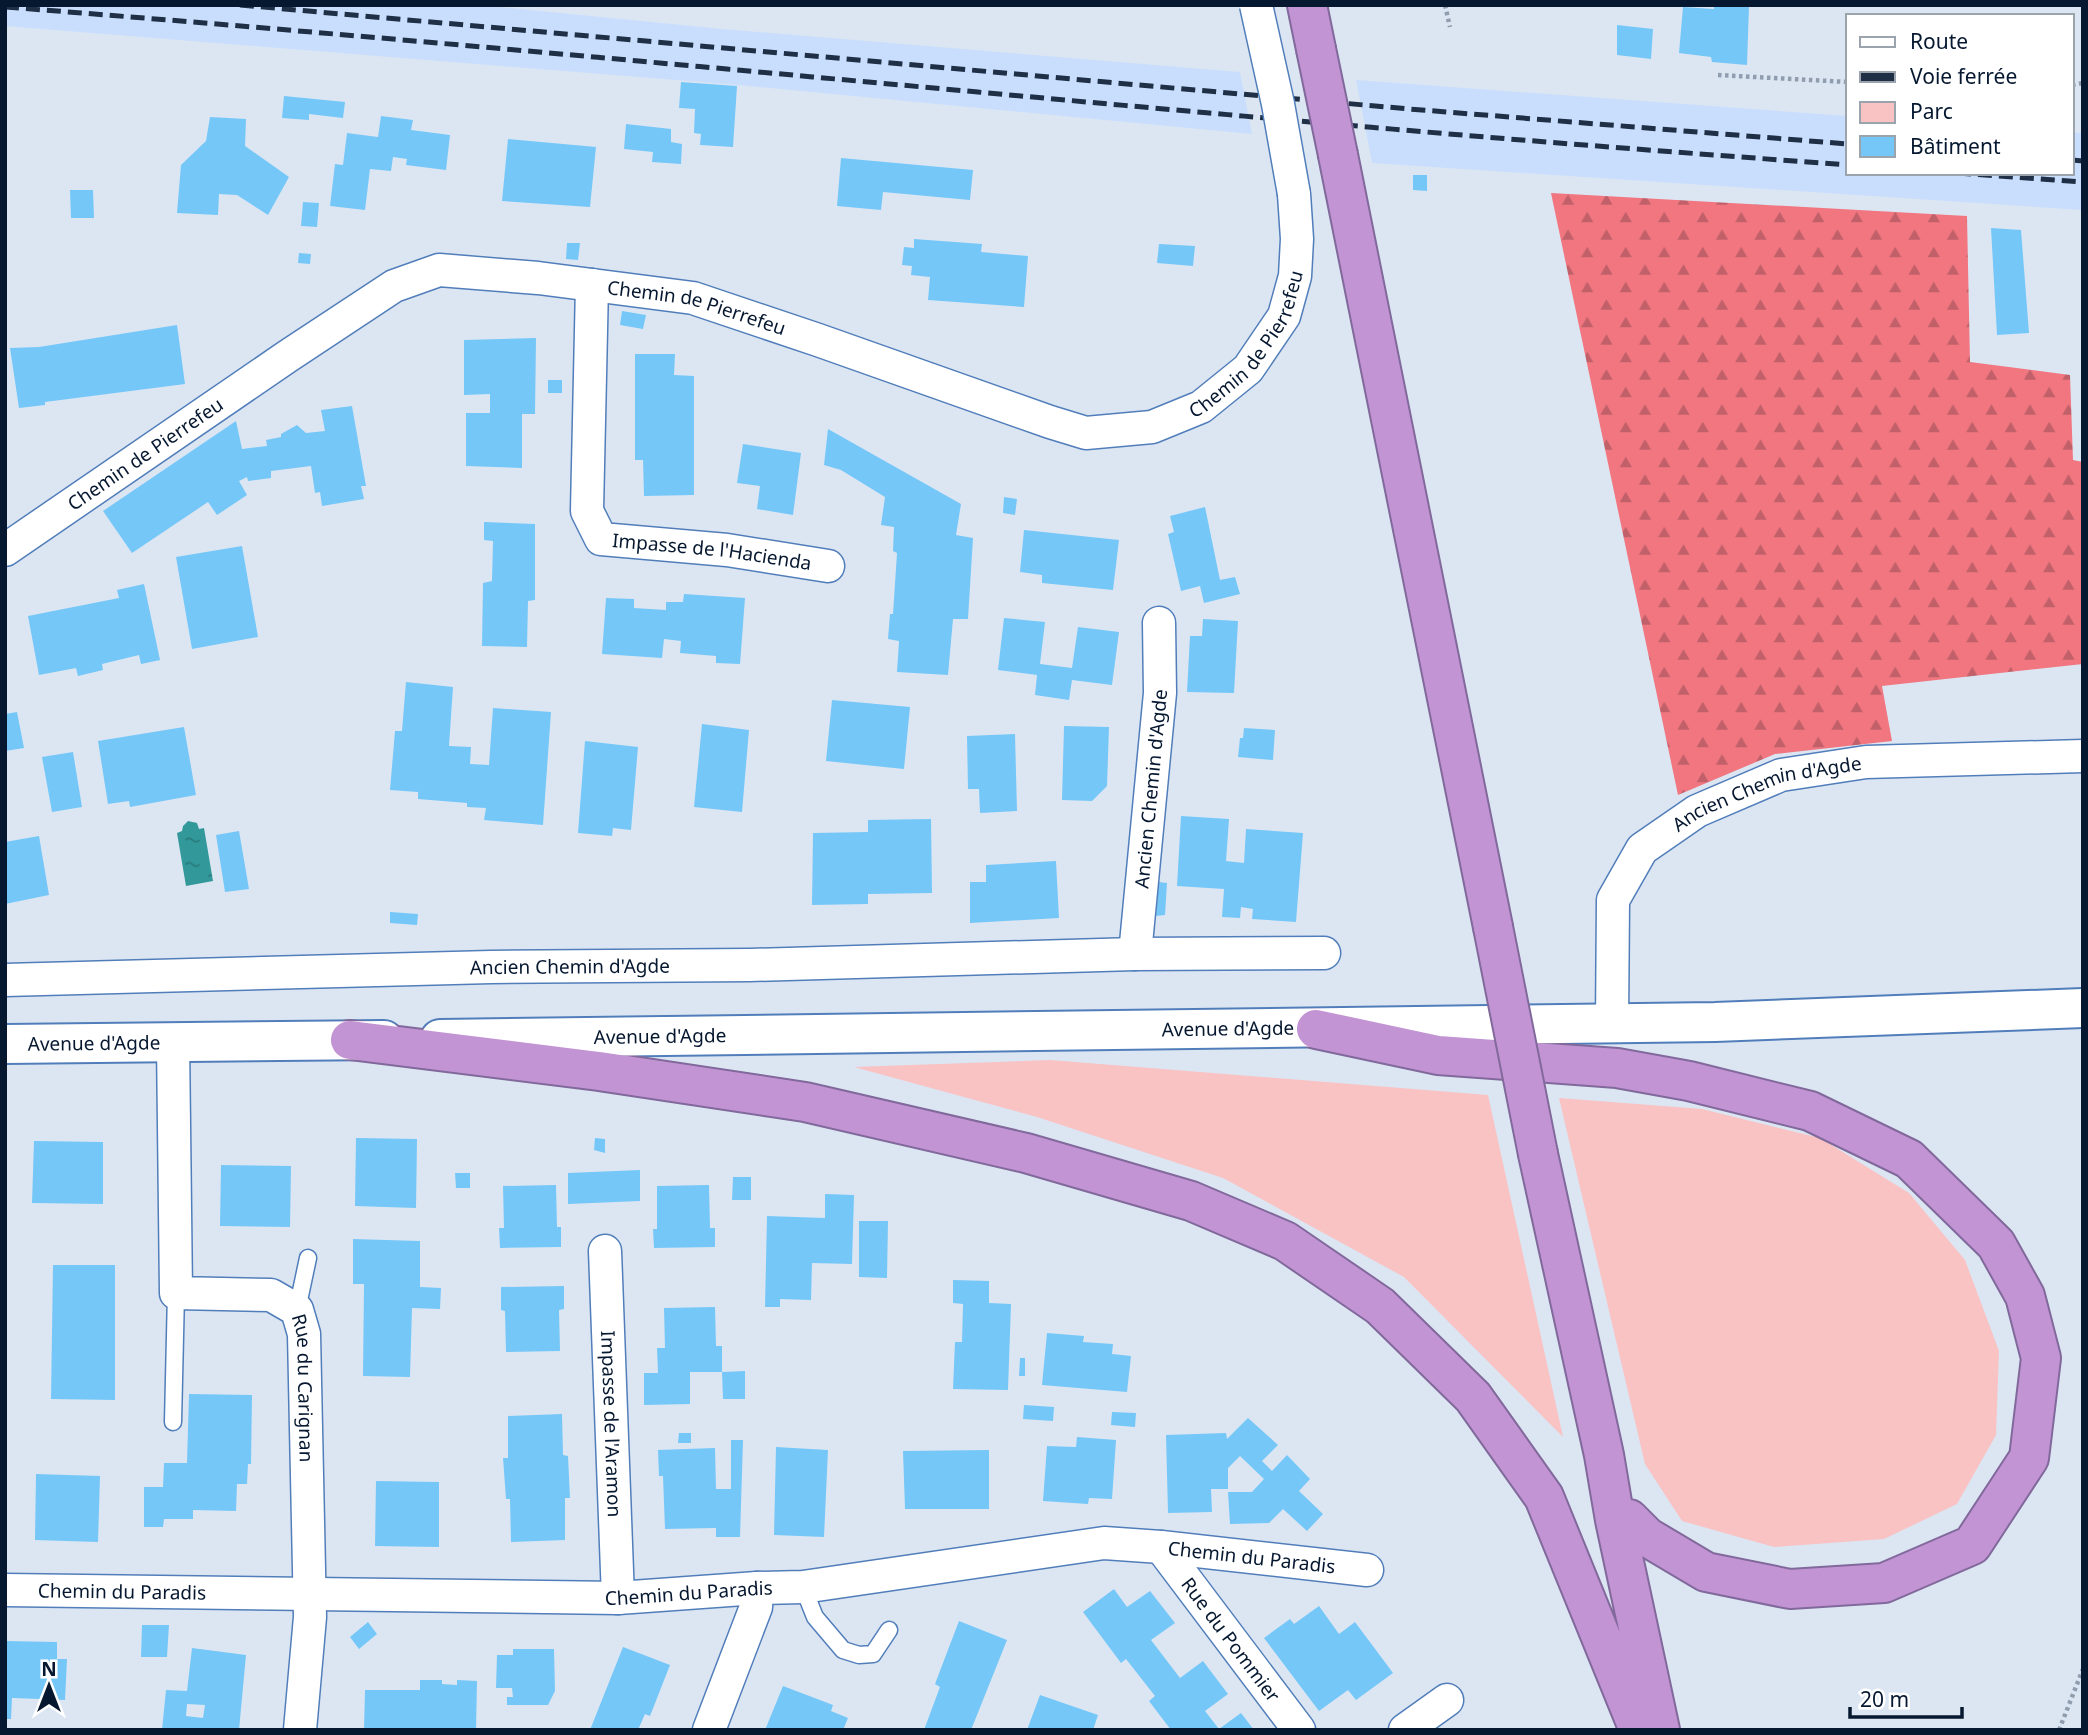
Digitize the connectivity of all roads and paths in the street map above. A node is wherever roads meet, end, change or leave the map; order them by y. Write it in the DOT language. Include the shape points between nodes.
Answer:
graph roads {
  1 [pos="1255,5"];
  2 [pos="1307,5"];
  3 [pos="1445,5"];
  4 [pos="1450,27"];
  5 [pos="1718,75"];
  6 [pos="1846,82"];
  7 [pos="592,285"];
  8 [pos="5,550"];
  9 [pos="828,566"];
  10 [pos="1159,623"];
  11 [pos="2083,756"];
  12 [pos="1324,953"];
  13 [pos="1135,954"];
  14 [pos="5,980"];
  15 [pos="2083,1008"];
  16 [pos="1612,1024"];
  17 [pos="1316,1028"];
  18 [pos="351,1040"];
  19 [pos="173,1042"];
  20 [pos="5,1044"];
  21 [pos="605,1251"];
  22 [pos="308,1258"];
  23 [pos="176,1293"];
  24 [pos="297,1310"];
  25 [pos="173,1422"];
  26 [pos="1604,1454"];
  27 [pos="1629,1518"];
  28 [pos="1161,1547"];
  29 [pos="1367,1570"];
  30 [pos="803,1587"];
  31 [pos="757,1588"];
  32 [pos="5,1590"];
  33 [pos="309,1592"];
  34 [pos="618,1598"];
  35 [pos="889,1630"];
  36 [pos="2082,1672"];
  37 [pos="1447,1700"];
  38 [pos="300,1730"];
  39 [pos="709,1730"];
  40 [pos="1299,1730"];
  41 [pos="1405,1730"];
  42 [pos="1639,1730"];
  43 [pos="1660,1730"];
  44 [pos="1682,1730"];
  45 [pos="2059,1730"];
  1 -- 7 [label="street, Chemin de Pierrefeu, bridge" via="1294,194 1295,276 1284,316 1248,369 1201,407 1152,427 1086,433 693,299"];
  2 -- 26 [label="highway, bridge" via="1538,1154"];
  3 -- 4 [label="path"];
  5 -- 6 [label="path"];
  7 -- 8 [label="street, Chemin de Pierrefeu" via="439,270 394,286"];
  7 -- 9 [label="street, Impasse de l'Hacienda" via="587,510 601,538 727,550"];
  10 -- 13 [label="street, Ancien Chemin d'Agde" via="1160,693"];
  11 -- 16 [label="street, Ancien Chemin d'Agde" via="1866,762 1781,775 1697,811 1642,849 1613,900"];
  12 -- 13 [label="street, Ancien Chemin d'Agde"];
  13 -- 14 [label="street, Ancien Chemin d'Agde"];
  15 -- 16 [label="main road, Avenue d'Agde"];
  16 -- 17 [label="main road, Avenue d'Agde"];
  17 -- 18 [label="main road, Avenue d'Agde"];
  17 -- 27 [label="highway" via="1438,1055 1617,1068 1810,1111 1909,1158 1996,1244 2025,1296 2041,1358 2029,1458 1972,1545 1884,1583 1790,1590 1706,1572 1647,1537"];
  18 -- 19 [label="main road, Avenue d'Agde"];
  18 -- 42 [label="highway" via="806,1102 1026,1153 1191,1201 1285,1241 1380,1306 1473,1397 1544,1497"];
  19 -- 20 [label="main road, Avenue d'Agde"];
  19 -- 23 [label="street"];
  21 -- 34 [label="street, Impasse de l'Aramon"];
  22 -- 24 [label="lane"];
  23 -- 24 [label="street, Rue du Carignan" via="271,1295"];
  23 -- 25 [label="lane"];
  24 -- 33 [label="street, Rue du Carignan" via="304,1334"];
  26 -- 27 [label="highway"];
  26 -- 43 [label="highway"];
  27 -- 44 [label="highway"];
  28 -- 29 [label="street, Chemin du Paradis"];
  28 -- 30 [label="street, Chemin du Paradis" via="1104,1544"];
  28 -- 40 [label="street, Rue du Pommier"];
  30 -- 31 [label="street, Chemin du Paradis"];
  30 -- 35 [label="lane" via="814,1617 843,1650 873,1654"];
  31 -- 34 [label="street, Chemin du Paradis"];
  31 -- 39 [label="street" via="756,1608"];
  32 -- 33 [label="street, Chemin du Paradis"];
  33 -- 34 [label="street, Chemin du Paradis"];
  33 -- 38 [label="street, Rue du Carignan"];
  36 -- 45 [label="path"];
  37 -- 41 [label="street"];
}
